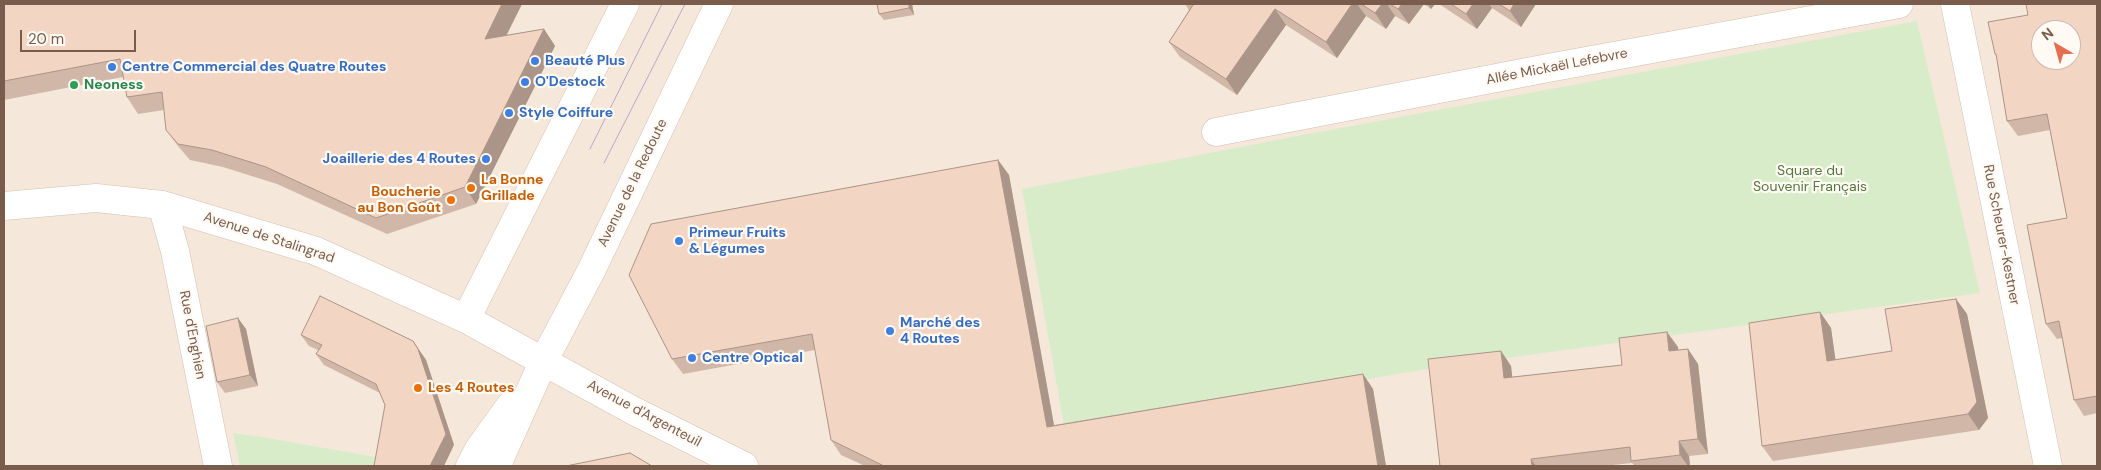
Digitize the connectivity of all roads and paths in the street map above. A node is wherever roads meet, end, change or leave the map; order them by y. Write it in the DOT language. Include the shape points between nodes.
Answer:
graph roads {
  1 [pos="625,4"];
  2 [pos="719,4"];
  3 [pos="1899,4"];
  4 [pos="1955,4"];
  5 [pos="1216,132"];
  6 [pos="162,205"];
  7 [pos="4,206"];
  8 [pos="466,319"];
  9 [pos="544,360"];
  10 [pos="218,466"];
  11 [pos="470,466"];
  12 [pos="498,466"];
  13 [pos="744,466"];
  14 [pos="2048,466"];
  1 -- 8 [label="main road"];
  2 -- 9 [label="main road, Avenue de la Redoute" via="591,271"];
  3 -- 5 [label="main road, Allée Mickaël Lefebvre"];
  4 -- 14 [label="main road, Rue Scheurer-Kestner"];
  6 -- 7 [label="main road, Avenue de Stalingrad" via="96,198"];
  6 -- 8 [label="main road, Avenue de Stalingrad" via="316,251"];
  6 -- 10 [label="main road, Rue d'Enghien" via="175,251"];
  8 -- 9 [label="main road, Avenue de Stalingrad"];
  9 -- 11 [label="main road"];
  9 -- 12 [label="main road"];
  9 -- 13 [label="main road, Avenue d'Argenteuil" via="634,411"];
}
